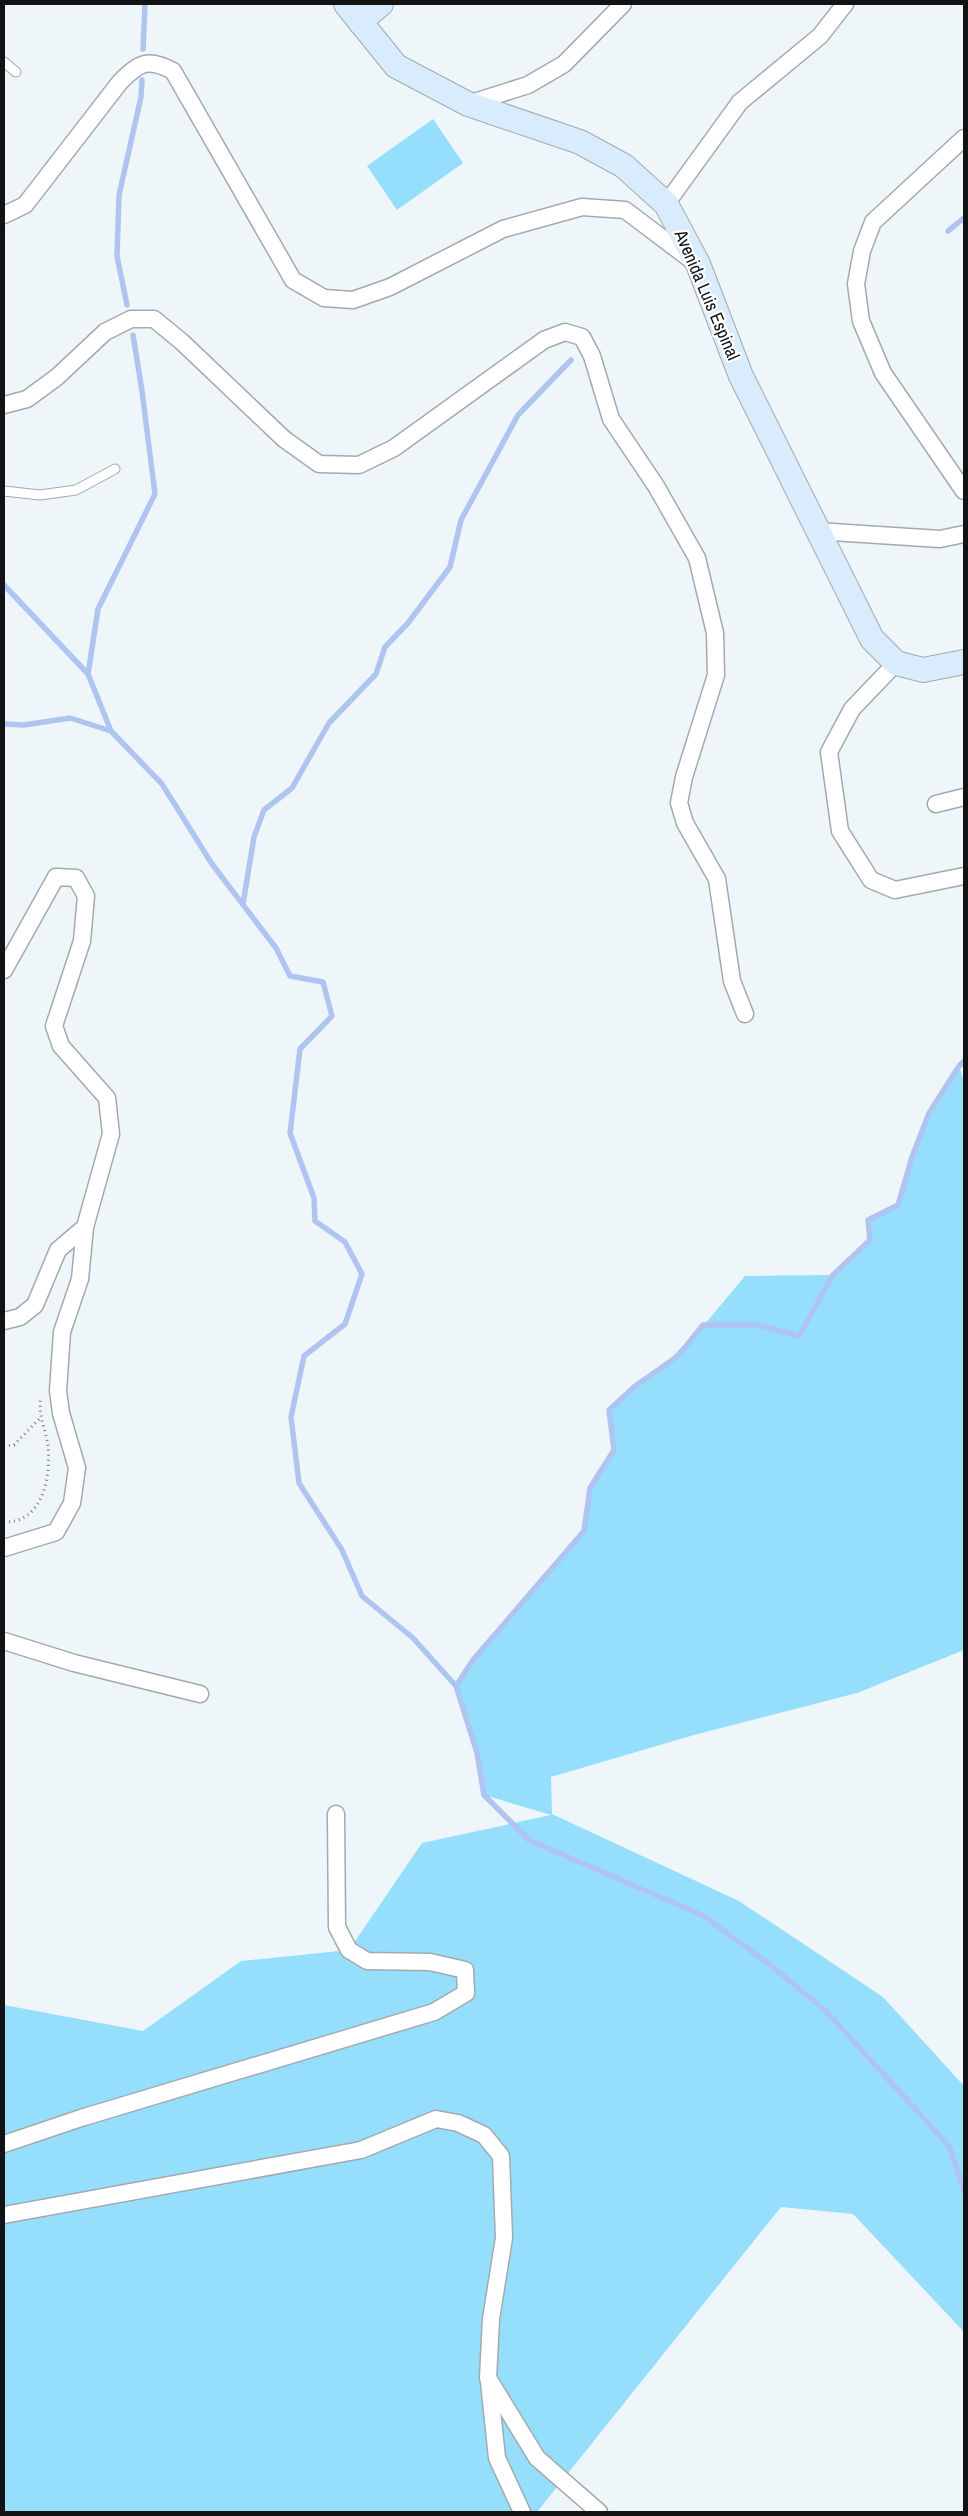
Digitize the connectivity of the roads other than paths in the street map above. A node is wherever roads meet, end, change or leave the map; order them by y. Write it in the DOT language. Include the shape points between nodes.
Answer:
graph roads {
  1 [pos="346,4"];
  2 [pos="381,4"];
  3 [pos="623,4"];
  4 [pos="845,4"];
  5 [pos="360,22"];
  6 [pos="4,62"];
  7 [pos="16,72"];
  8 [pos="468,104"];
  9 [pos="964,138"];
  10 [pos="666,204"];
  11 [pos="4,216"];
  12 [pos="698,264"];
  13 [pos="4,405"];
  14 [pos="115,469"];
  15 [pos="4,491"];
  16 [pos="964,491"];
  17 [pos="817,531"];
  18 [pos="964,534"];
  19 [pos="964,662"];
  20 [pos="896,663"];
  21 [pos="964,797"];
  22 [pos="936,804"];
  23 [pos="964,876"];
  24 [pos="4,970"];
  25 [pos="746,1014"];
  26 [pos="85,1227"];
  27 [pos="4,1321"];
  28 [pos="4,1548"];
  29 [pos="4,1641"];
  30 [pos="200,1694"];
  31 [pos="336,1814"];
  32 [pos="4,2144"];
  33 [pos="4,2215"];
  34 [pos="488,2378"];
  35 [pos="522,2512"];
  36 [pos="599,2512"];
  1 -- 5 [label="street, Avenida Luis Espinal"];
  2 -- 5 [label="street"];
  3 -- 8 [label="street" via="564,64 528,85"];
  4 -- 10 [label="street" via="820,36 740,102"];
  5 -- 8 [label="street, Avenida Luis Espinal" via="396,66"];
  6 -- 7 [label="lane"];
  8 -- 10 [label="street, Avenida Luis Espinal" via="580,142 624,166"];
  9 -- 16 [label="street" via="873,222 862,251 856,284 861,321 883,373"];
  10 -- 12 [label="street, Avenida Luis Espinal"];
  11 -- 12 [label="street" via="25,205 120,82 136,66 157,62 173,71 293,280 324,298 353,300 390,287 503,229 582,207 625,210"];
  12 -- 17 [label="street, Avenida Luis Espinal" via="741,376"];
  13 -- 25 [label="street" via="27,398 57,377 105,332 131,319 154,319 284,439 319,464 358,465 394,448 544,340 565,332 582,337 592,356 611,418 656,486 697,558 715,632 716,675 679,803 685,823 716,879 732,981"];
  14 -- 15 [label="lane" via="76,490 40,495"];
  17 -- 18 [label="street" via="940,539"];
  17 -- 20 [label="street, Avenida Luis Espinal" via="872,639"];
  19 -- 20 [label="street" via="923,670"];
  20 -- 23 [label="street" via="852,709 829,752 840,831 871,880 895,890"];
  21 -- 22 [label="street"];
  24 -- 26 [label="street" via="56,877 76,878 86,896 82,941 54,1026 61,1046 107,1098 111,1134"];
  26 -- 27 [label="street" via="58,1250 35,1305 20,1317"];
  26 -- 28 [label="street" via="80,1279 62,1332 59,1384 61,1414 77,1468 72,1503 56,1532"];
  29 -- 30 [label="street" via="74,1663"];
  31 -- 32 [label="street" via="337,1927 349,1950 367,1961 430,1962 465,1970 466,1993 434,2012"];
  33 -- 34 [label="street" via="361,2150 436,2119 458,2123 484,2136 501,2156 504,2238 491,2319"];
  34 -- 35 [label="street" via="497,2458"];
  34 -- 36 [label="street" via="537,2458"];
}
